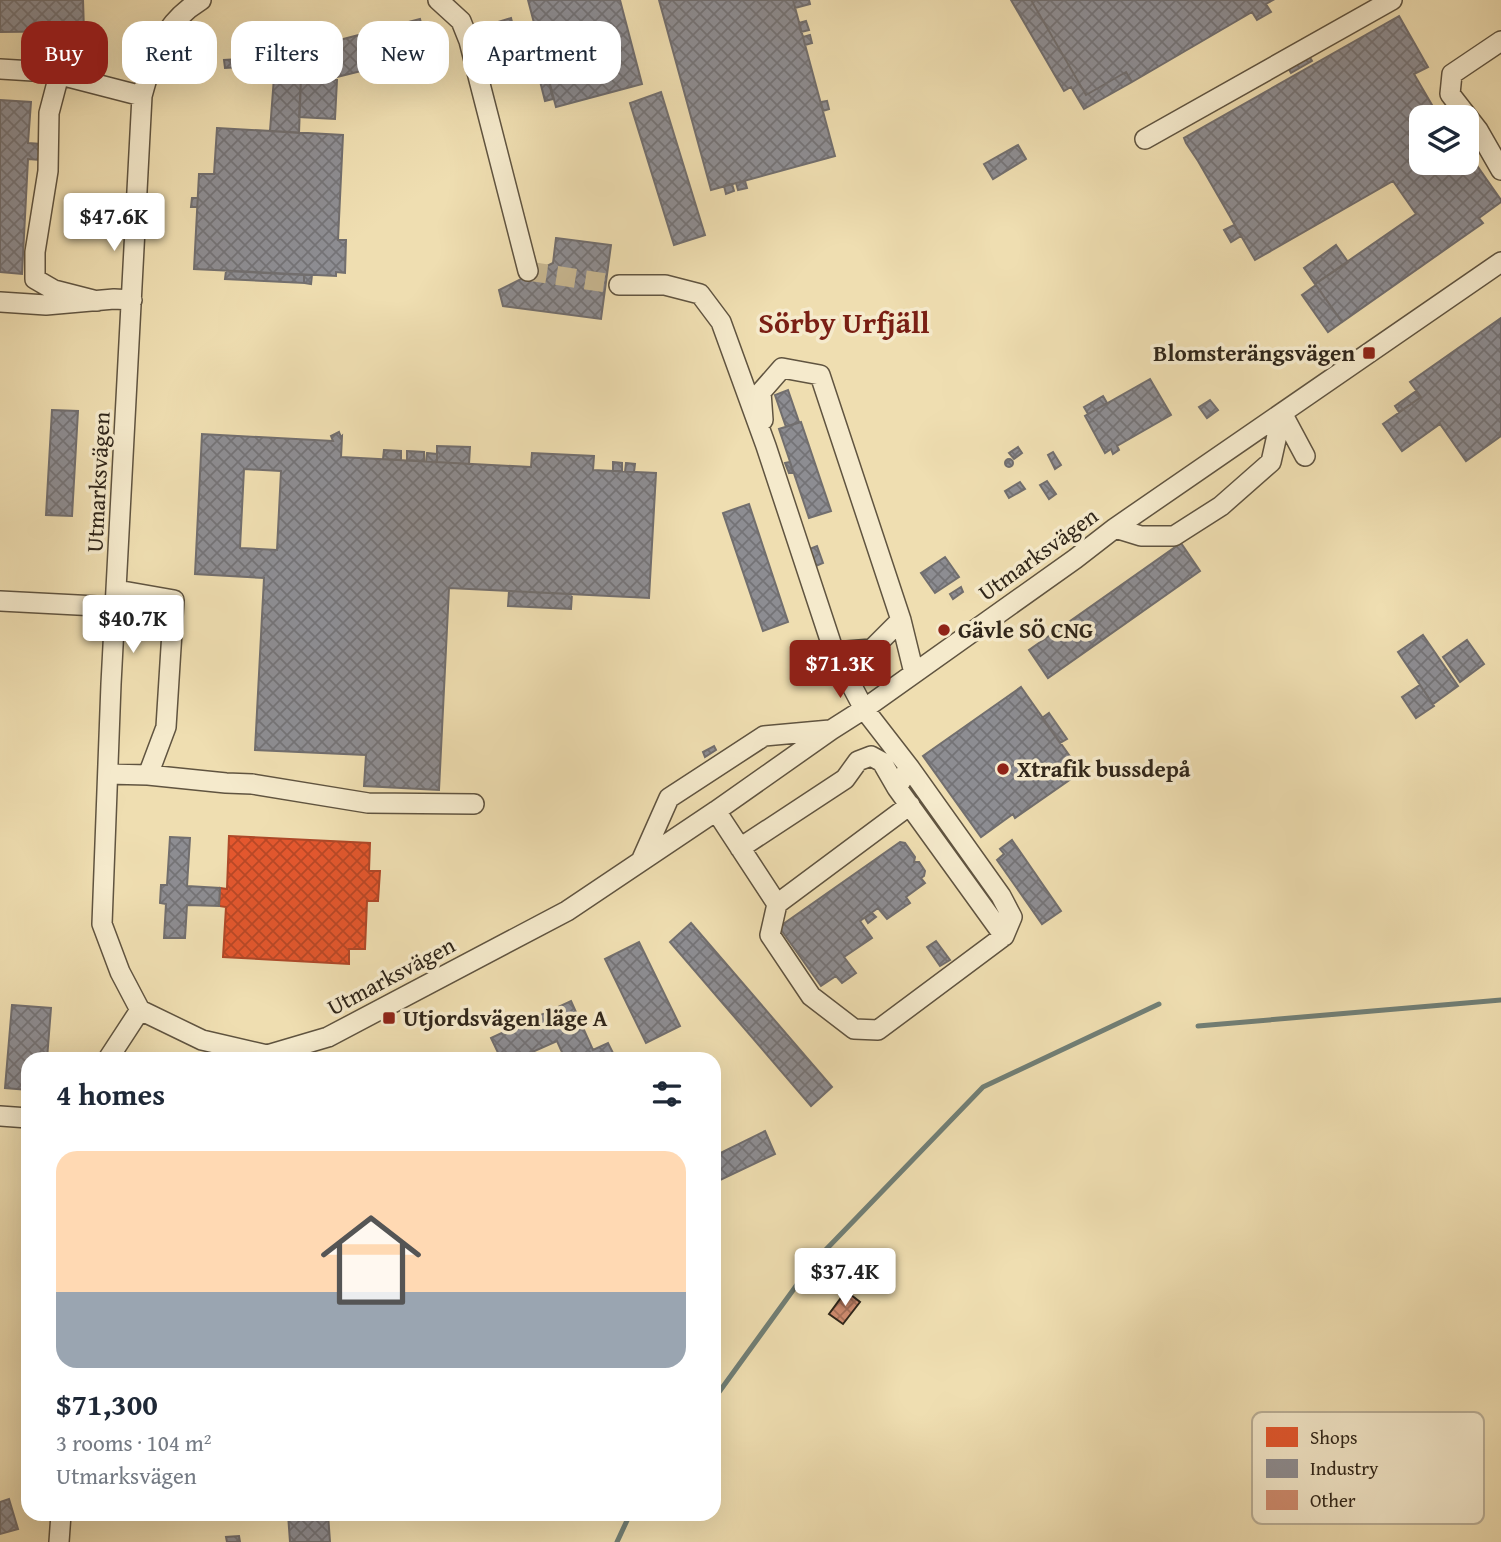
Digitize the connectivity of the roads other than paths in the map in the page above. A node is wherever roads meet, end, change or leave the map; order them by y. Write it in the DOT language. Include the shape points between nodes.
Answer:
graph roads {
  1 [pos="201,0"];
  2 [pos="438,0"];
  3 [pos="1392,0"];
  4 [pos="1501,41"];
  5 [pos="0,69"];
  6 [pos="21,70"];
  7 [pos="57,84"];
  8 [pos="95,84"];
  9 [pos="142,96"];
  10 [pos="1145,139"];
  11 [pos="1501,170"];
  12 [pos="1501,262"];
  13 [pos="528,271"];
  14 [pos="619,285"];
  15 [pos="132,300"];
  16 [pos="97,301"];
  17 [pos="0,302"];
  18 [pos="1282,413"];
  19 [pos="766,446"];
  20 [pos="1305,456"];
  21 [pos="1115,528"];
  22 [pos="116,598"];
  23 [pos="0,601"];
  24 [pos="901,620"];
  25 [pos="834,652"];
  26 [pos="915,673"];
  27 [pos="864,709"];
  28 [pos="831,730"];
  29 [pos="909,767"];
  30 [pos="108,774"];
  31 [pos="148,775"];
  32 [pos="897,788"];
  33 [pos="474,804"];
  34 [pos="911,805"];
  35 [pos="716,811"];
  36 [pos="740,848"];
  37 [pos="641,861"];
  38 [pos="778,904"];
  39 [pos="1004,936"];
  40 [pos="140,1010"];
  41 [pos="113,1052"];
  42 [pos="253,1052"];
  43 [pos="278,1052"];
  44 [pos="0,1116"];
  45 [pos="21,1118"];
  46 [pos="60,1521"];
  47 [pos="59,1542"];
  1 -- 9 [label="street, Utmarksvägen" via="174,21 161,39"];
  2 -- 13 [label="street" via="461,21 469,41"];
  3 -- 10 [label="street"];
  4 -- 11 [label="street" via="1452,74 1450,94"];
  5 -- 6 [label="street"];
  7 -- 16 [label="street" via="49,113 48,171 35,279 54,290"];
  8 -- 9 [label="street"];
  9 -- 15 [label="street, Utmarksvägen"];
  12 -- 18 [label="street, Utmarksvägen"];
  14 -- 19 [label="street" via="666,285 700,294 721,322"];
  15 -- 16 [label="street"];
  15 -- 22 [label="street, Utmarksvägen"];
  16 -- 17 [label="street"];
  18 -- 20 [label="street"];
  18 -- 21 [label="street, Utmarksvägen"];
  18 -- 21 [label="street" via="1271,462 1222,506 1174,536 1141,536"];
  19 -- 24 [label="street" via="761,393 782,368 820,375"];
  19 -- 25 [label="street"];
  21 -- 26 [label="street, Utmarksvägen"];
  22 -- 23 [label="street"];
  22 -- 30 [label="street, Utmarksvägen"];
  22 -- 31 [label="street" via="174,600 166,727"];
  24 -- 25 [label="street" via="872,649"];
  24 -- 26 [label="street"];
  25 -- 27 [label="street"];
  26 -- 27 [label="street, Utmarksvägen"];
  27 -- 28 [label="street, Utmarksvägen"];
  27 -- 29 [label="street"];
  28 -- 35 [label="street, Utmarksvägen"];
  28 -- 37 [label="street" via="764,736 669,798"];
  29 -- 32 [label="street"];
  29 -- 39 [label="street" via="1001,896 1012,917"];
  30 -- 31 [label="street"];
  30 -- 40 [label="street, Utmarksvägen" via="102,924"];
  31 -- 33 [label="street" via="252,784 368,803"];
  32 -- 34 [label="street"];
  32 -- 36 [label="street" via="882,762 871,756 858,761 845,779"];
  34 -- 38 [label="street"];
  34 -- 39 [label="street"];
  35 -- 36 [label="street"];
  35 -- 37 [label="street, Utmarksvägen"];
  36 -- 38 [label="street"];
  37 -- 43 [label="street, Utmarksvägen" via="567,911 328,1037"];
  38 -- 39 [label="street" via="770,935 811,996 854,1029 878,1030"];
  40 -- 41 [label="street"];
  40 -- 42 [label="street, Utmarksvägen" via="202,1041"];
  44 -- 45 [label="street"];
  46 -- 47 [label="street"];
}
